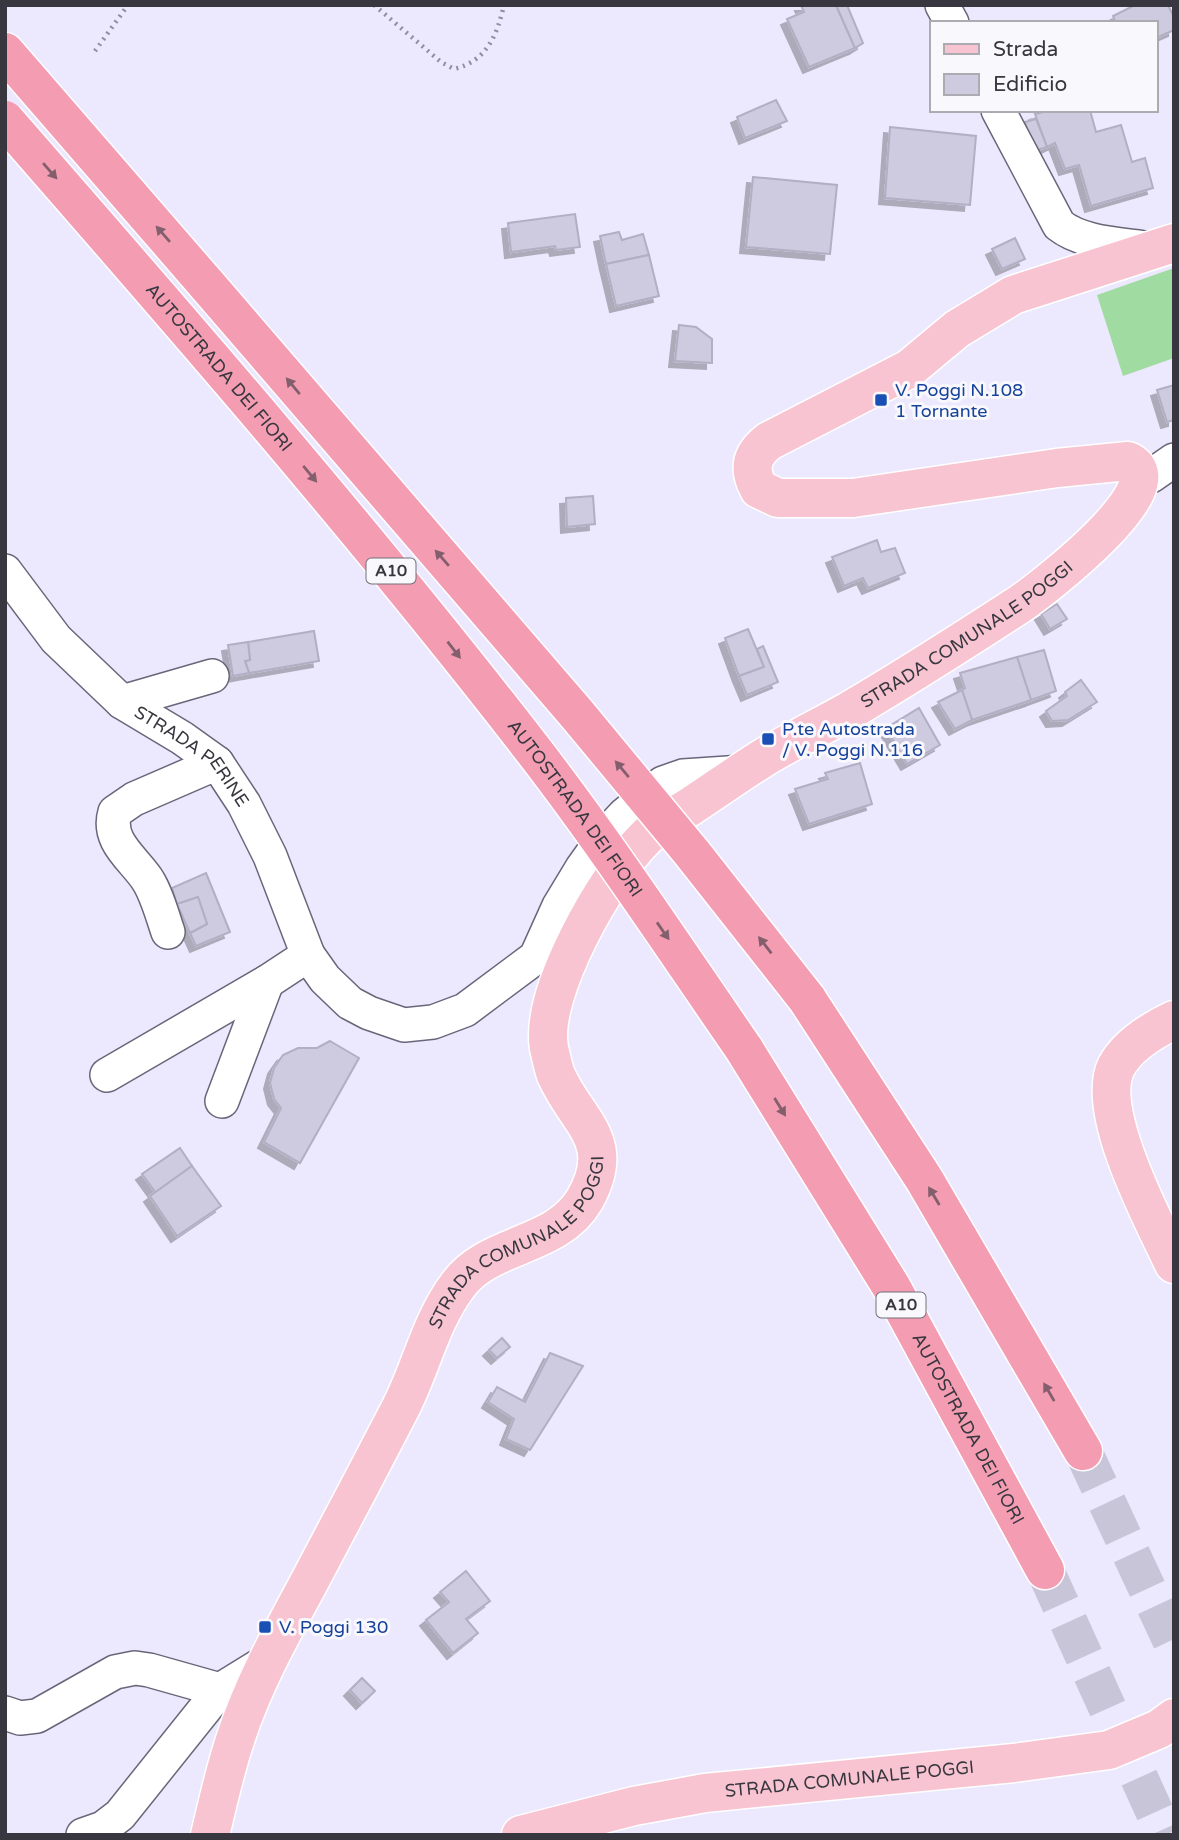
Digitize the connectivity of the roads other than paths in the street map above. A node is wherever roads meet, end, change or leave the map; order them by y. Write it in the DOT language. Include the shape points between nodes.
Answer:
graph roads {
  1 [pos="942,5"];
  2 [pos="950,21"];
  3 [pos="5,52"];
  4 [pos="999,112"];
  5 [pos="5,120"];
  6 [pos="1163,246"];
  7 [pos="1162,468"];
  8 [pos="5,571"];
  9 [pos="212,676"];
  10 [pos="122,702"];
  11 [pos="217,763"];
  12 [pos="743,772"];
  13 [pos="168,932"];
  14 [pos="317,967"];
  15 [pos="267,982"];
  16 [pos="1174,1020"];
  17 [pos="107,1075"];
  18 [pos="222,1101"];
  19 [pos="1174,1264"];
  20 [pos="1083,1451"];
  21 [pos="1045,1570"];
  22 [pos="267,1661"];
  23 [pos="220,1690"];
  24 [pos="5,1713"];
  25 [pos="1174,1718"];
  26 [pos="83,1835"];
  27 [pos="210,1835"];
  28 [pos="521,1835"];
  1 -- 2 [label="street"];
  20 -- 3 [label="highway, A10, one-way, bridge" via="924,1179 807,999 585,724"];
  4 -- 6 [label="street" via="1059,225 1087,238"];
  5 -- 21 [label="highway, AUTOSTRADA DEI FIORI / A10, one-way, bridge" via="424,611 640,898 744,1049 892,1289"];
  6 -- 7 [label="main road, STRADA COMUNALE POGGI" via="1013,295 957,329 909,369 769,441 760,448 751,469 759,489 789,499 853,498 1105,462 1128,461 1147,470"];
  7 -- 12 [label="main road, STRADA COMUNALE POGGI" via="1138,513 1071,571 945,653"];
  8 -- 10 [label="street, STRADA PERINE" via="56,639"];
  9 -- 10 [label="street"];
  10 -- 11 [label="street, STRADA PERINE"];
  11 -- 13 [label="street" via="123,804 111,822 129,860 148,880"];
  11 -- 14 [label="street, STRADA PERINE" via="270,856"];
  12 -- 14 [label="street" via="683,776 663,783 624,815 582,868 536,957 465,1010 433,1022 404,1025 350,1003"];
  12 -- 22 [label="main road, STRADA COMUNALE POGGI" via="649,833 596,901 555,995 548,1043 556,1074 596,1144 598,1159 586,1198 571,1218 549,1234 484,1262 459,1282 432,1329 408,1394"];
  14 -- 15 [label="street"];
  15 -- 17 [label="street"];
  15 -- 18 [label="street"];
  16 -- 19 [label="main road" via="1124,1055 1115,1069 1111,1096 1114,1121 1132,1170"];
  22 -- 23 [label="street"];
  22 -- 27 [label="main road, STRADA COMUNALE POGGI" via="236,1736"];
  23 -- 24 [label="street" via="135,1668 115,1672 37,1716 20,1718"];
  23 -- 26 [label="street" via="120,1815"];
  25 -- 28 [label="main road, STRADA COMUNALE POGGI" via="1109,1750 705,1793"];
}
